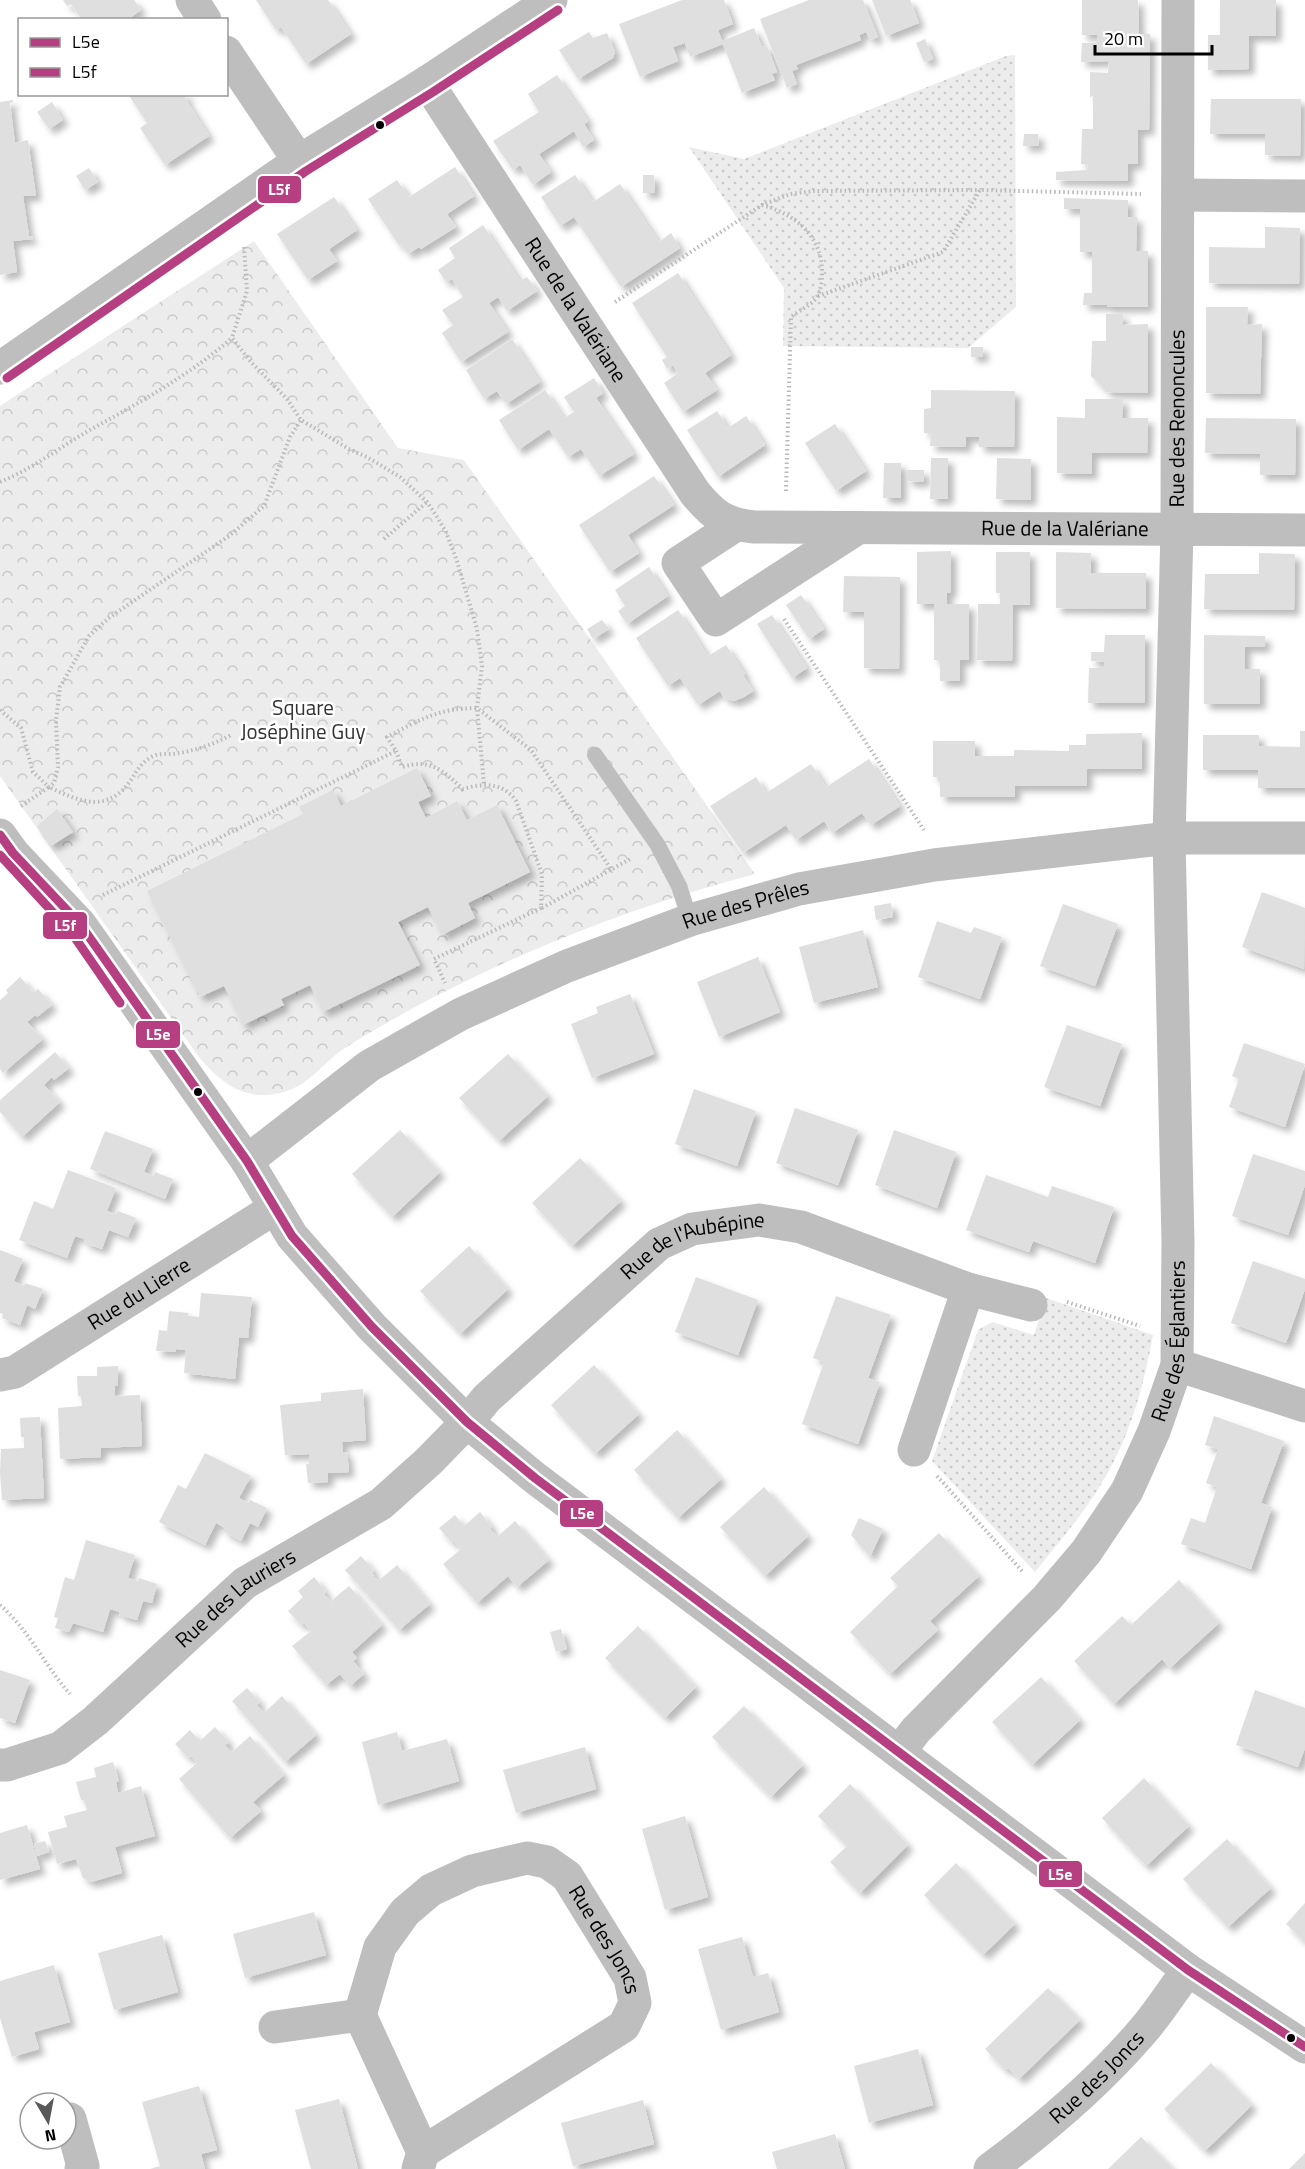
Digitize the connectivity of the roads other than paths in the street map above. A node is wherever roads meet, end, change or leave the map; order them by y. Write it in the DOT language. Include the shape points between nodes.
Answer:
graph roads {
  1 [pos="192,0"];
  2 [pos="551,0"];
  3 [pos="1178,0"];
  4 [pos="204,18"];
  5 [pos="228,55"];
  6 [pos="427,82"];
  7 [pos="299,161"];
  8 [pos="1178,195"];
  9 [pos="1305,196"];
  10 [pos="0,368"];
  11 [pos="736,525"];
  12 [pos="858,528"];
  13 [pos="1177,530"];
  14 [pos="1305,530"];
  15 [pos="595,755"];
  16 [pos="1169,838"];
  17 [pos="1305,838"];
  18 [pos="4,850"];
  19 [pos="690,920"];
  20 [pos="247,1161"];
  21 [pos="275,1208"];
  22 [pos="968,1289"];
  23 [pos="1031,1305"];
  24 [pos="1178,1352"];
  25 [pos="0,1375"];
  26 [pos="1305,1406"];
  27 [pos="467,1422"];
  28 [pos="914,1450"];
  29 [pos="899,1752"];
  30 [pos="0,1765"];
  31 [pos="1188,1970"];
  32 [pos="360,2015"];
  33 [pos="275,2027"];
  34 [pos="1305,2047"];
  35 [pos="78,2148"];
  36 [pos="421,2161"];
  37 [pos="81,2169"];
  38 [pos="990,2169"];
  1 -- 4 [label="street"];
  2 -- 6 [label="street"];
  3 -- 8 [label="street, Rue des Renoncules"];
  5 -- 7 [label="street"];
  6 -- 7 [label="street"];
  6 -- 11 [label="street, Rue de la Valériane" via="694,493 720,518"];
  7 -- 10 [label="street"];
  8 -- 9 [label="street"];
  8 -- 13 [label="street, Rue des Renoncules"];
  11 -- 12 [label="street, Rue de la Valériane"];
  11 -- 12 [label="street" via="678,563 716,620"];
  12 -- 13 [label="street, Rue de la Valériane"];
  13 -- 14 [label="street, Rue de la Valériane"];
  13 -- 16 [label="street, Rue des Renoncules"];
  15 -- 19 [label="lane" via="657,844 680,886"];
  16 -- 17 [label="street, Rue des Prêles"];
  16 -- 19 [label="street, Rue des Prêles" via="934,865 799,889"];
  16 -- 24 [label="street, Rue des Églantiers"];
  18 -- 20 [label="street" via="80,924"];
  19 -- 20 [label="street, Rue des Prêles" via="567,966 461,1014 369,1066"];
  20 -- 21 [label="street"];
  21 -- 25 [label="street, Rue du Lierre" via="15,1372"];
  21 -- 27 [label="street" via="292,1236 372,1327"];
  22 -- 23 [label="street, Rue de l'Aubépine"];
  22 -- 27 [label="street, Rue de l'Aubépine" via="801,1227 759,1220 692,1229 658,1244 487,1398"];
  22 -- 28 [label="street"];
  24 -- 26 [label="street"];
  24 -- 29 [label="street, Rue des Églantiers" via="1154,1431 1127,1491 1086,1552 1047,1599 916,1730"];
  27 -- 29 [label="street" via="535,1478"];
  27 -- 30 [label="street, Rue des Lauriers" via="381,1504 246,1583 95,1721 60,1748"];
  29 -- 31 [label="street"];
  31 -- 34 [label="street"];
  31 -- 38 [label="street, Rue des Joncs" via="1142,2032 1094,2082"];
  32 -- 33 [label="street"];
  32 -- 36 [label="street, Rue des Joncs"];
  32 -- 36 [label="street, Rue des Joncs" via="380,1947 405,1911 431,1890 472,1871 527,1858 547,1862 567,1876 630,1978 635,2003 624,2026"];
  35 -- 37 [label="street"];
}
